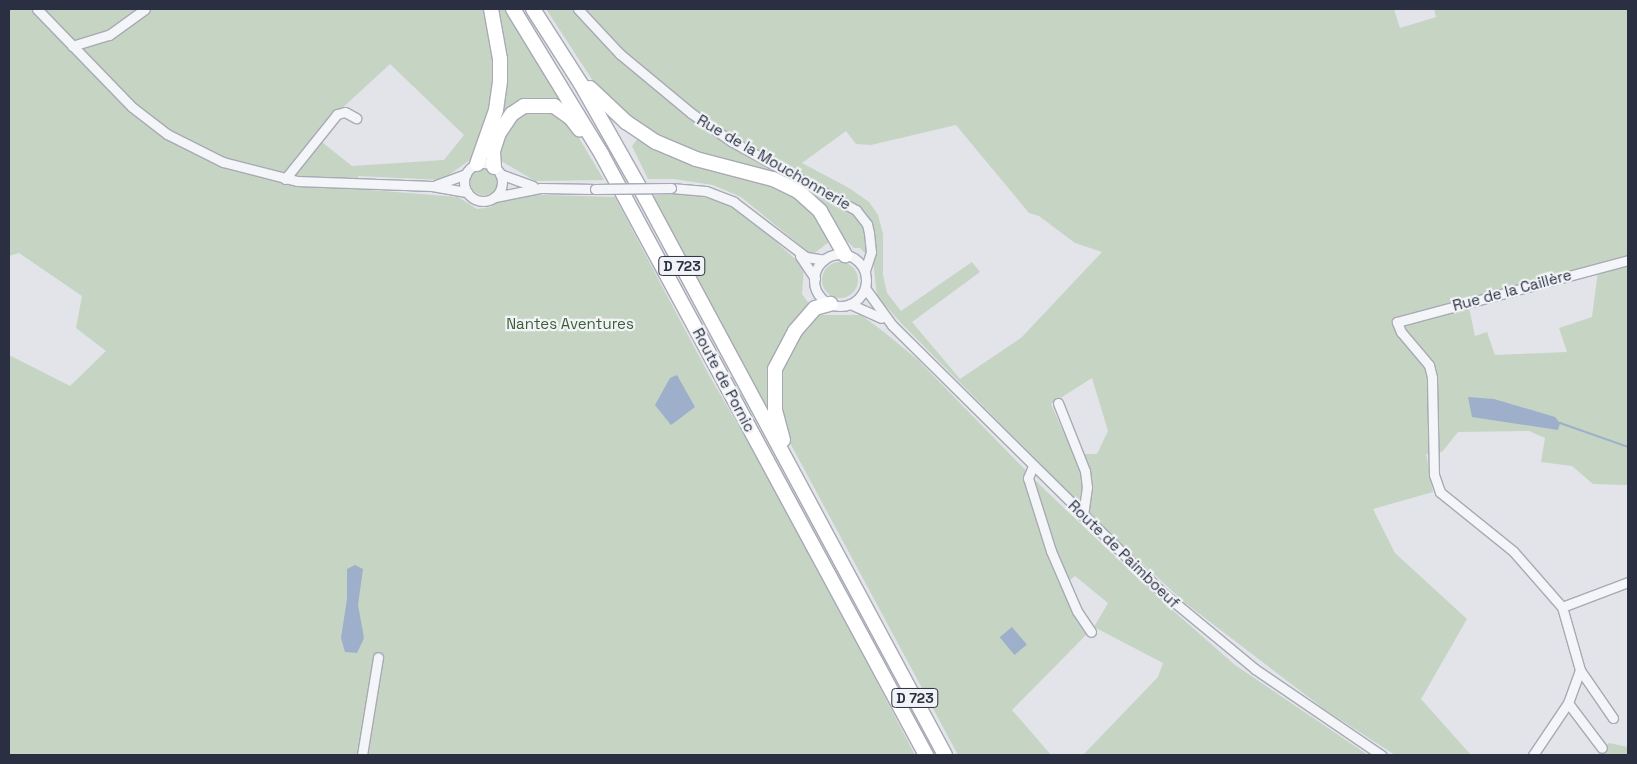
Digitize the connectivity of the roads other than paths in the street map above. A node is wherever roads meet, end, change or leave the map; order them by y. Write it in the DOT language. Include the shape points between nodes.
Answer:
graph roads {
  1 [pos="37,9"];
  2 [pos="145,9"];
  3 [pos="491,9"];
  4 [pos="513,9"];
  5 [pos="533,9"];
  6 [pos="578,9"];
  7 [pos="72,46"];
  8 [pos="565,58"];
  9 [pos="356,118"];
  10 [pos="477,164"];
  11 [pos="497,171"];
  12 [pos="466,174"];
  13 [pos="285,179"];
  14 [pos="615,180"];
  15 [pos="432,186"];
  16 [pos="540,188"];
  17 [pos="468,192"];
  18 [pos="495,197"];
  19 [pos="870,242"];
  20 [pos="792,247"];
  21 [pos="849,256"];
  22 [pos="824,260"];
  23 [pos="1628,260"];
  24 [pos="864,271"];
  25 [pos="815,278"];
  26 [pos="865,288"];
  27 [pos="830,304"];
  28 [pos="850,304"];
  29 [pos="892,325"];
  30 [pos="1058,403"];
  31 [pos="1033,466"];
  32 [pos="795,475"];
  33 [pos="1083,516"];
  34 [pos="1628,582"];
  35 [pos="1562,607"];
  36 [pos="1090,632"];
  37 [pos="378,657"];
  38 [pos="1580,670"];
  39 [pos="1568,702"];
  40 [pos="1613,718"];
  41 [pos="1602,748"];
  42 [pos="362,755"];
  43 [pos="926,755"];
  44 [pos="945,755"];
  45 [pos="1381,755"];
  46 [pos="1533,755"];
  1 -- 7 [label="street"];
  2 -- 7 [label="street" via="109,35"];
  3 -- 10 [label="highway" via="500,59 500,80 496,110"];
  4 -- 14 [label="highway, Route de Pornic / D 723"];
  5 -- 8 [label="highway, Route de Pornic / D 723"];
  6 -- 19 [label="street, Rue de la Mouchonnerie" via="620,54 691,113 731,141 856,210 868,224"];
  7 -- 13 [label="street" via="132,107 167,134 223,162"];
  8 -- 21 [label="highway" via="578,69 601,100 656,142 696,159 772,179 798,191 820,211"];
  8 -- 32 [label="highway, Route de Pornic / D 723" via="646,198"];
  9 -- 13 [label="street" via="345,112 337,114"];
  10 -- 11 [label="street"];
  10 -- 12 [label="street"];
  11 -- 14 [label="highway" via="494,150 512,114 529,104 546,104 570,117 604,169"];
  11 -- 16 [label="street"];
  11 -- 18 [label="street" via="500,189"];
  12 -- 15 [label="street"];
  12 -- 17 [label="street"];
  13 -- 15 [label="street"];
  14 -- 43 [label="highway, Route de Pornic / D 723"];
  15 -- 17 [label="street"];
  16 -- 18 [label="street"];
  16 -- 20 [label="street, bridge" via="706,191 734,202"];
  17 -- 18 [label="street" via="480,200"];
  19 -- 21 [label="street" via="865,253"];
  19 -- 24 [label="street, Rue de la Mouchonnerie" via="871,252"];
  20 -- 22 [label="street" via="814,260"];
  20 -- 25 [label="street"];
  21 -- 22 [label="street"];
  21 -- 24 [label="street"];
  22 -- 25 [label="street"];
  23 -- 35 [label="street, Rue de la Caillère" via="1397,322 1401,332 1429,366 1432,377 1434,475 1440,492 1513,551"];
  24 -- 26 [label="street"];
  25 -- 27 [label="street" via="818,292"];
  26 -- 28 [label="street"];
  26 -- 29 [label="street, Route de Paimboeuf"];
  27 -- 28 [label="street"];
  27 -- 32 [label="highway" via="815,308 795,330 775,369 774,410"];
  28 -- 29 [label="street, Route de Paimboeuf" via="867,309"];
  29 -- 31 [label="street, Route de Paimboeuf"];
  30 -- 33 [label="street" via="1085,471 1087,487"];
  31 -- 33 [label="street, Route de Paimboeuf"];
  31 -- 36 [label="street" via="1028,478 1051,551 1077,611"];
  32 -- 44 [label="highway, Route de Pornic / D 723"];
  33 -- 45 [label="street, Route de Paimboeuf" via="1162,592 1237,656"];
  34 -- 35 [label="street"];
  35 -- 38 [label="street"];
  37 -- 42 [label="street"];
  38 -- 39 [label="street"];
  38 -- 40 [label="street"];
  39 -- 41 [label="street"];
  39 -- 46 [label="street"];
}
